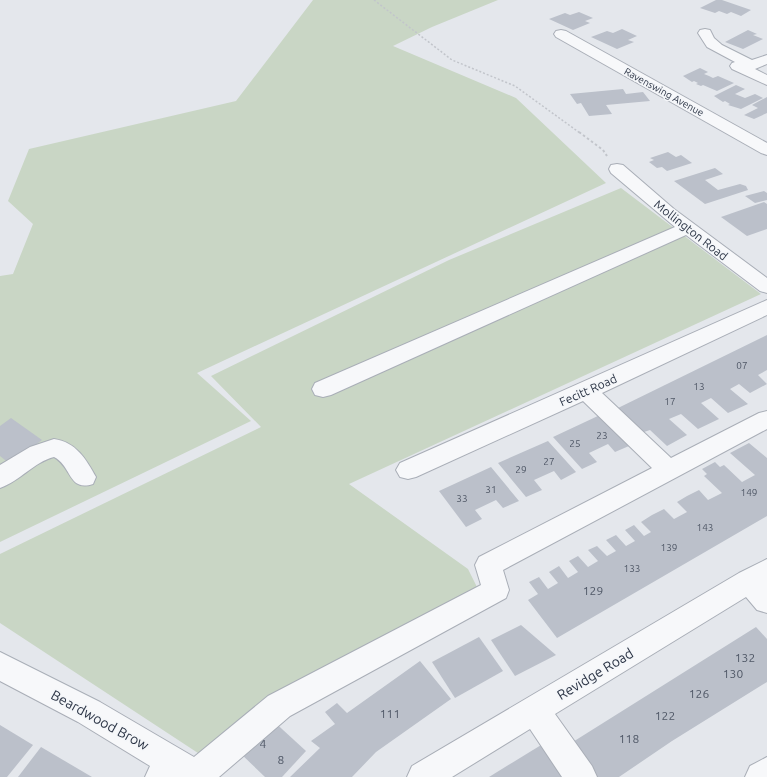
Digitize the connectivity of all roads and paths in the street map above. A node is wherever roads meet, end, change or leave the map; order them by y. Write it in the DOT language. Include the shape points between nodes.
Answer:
graph roads {
  1 [pos="374,0"];
  2 [pos="705,33"];
  3 [pos="561,34"];
  4 [pos="767,59"];
  5 [pos="744,67"];
  6 [pos="767,81"];
  7 [pos="767,150"];
  8 [pos="616,169"];
  9 [pos="687,228"];
  10 [pos="767,288"];
  11 [pos="767,307"];
  12 [pos="323,389"];
  13 [pos="586,391"];
  14 [pos="767,419"];
  15 [pos="408,470"];
  16 [pos="669,470"];
  17 [pos="84,477"];
  18 [pos="0,478"];
  19 [pos="761,584"];
  20 [pos="0,666"];
  21 [pos="535,710"];
  22 [pos="183,773"];
  23 [pos="767,774"];
  24 [pos="423,777"];
  25 [pos="581,777"];
  26 [pos="761,777"];
  1 -- 8 [label="path" via="452,60 515,86 603,150"];
  2 -- 5 [label="street" via="708,41 719,49 746,62"];
  3 -- 7 [label="street, Ravenswing Avenue"];
  4 -- 5 [label="street"];
  5 -- 6 [label="street"];
  8 -- 9 [label="street, Mollington Road"];
  9 -- 10 [label="street, Mollington Road"];
  9 -- 12 [label="street"];
  11 -- 13 [label="street, Fecitt Road"];
  13 -- 15 [label="street, Fecitt Road"];
  13 -- 16 [label="street"];
  14 -- 16 [label="street"];
  16 -- 22 [label="street" via="488,565 496,590 279,706"];
  17 -- 18 [label="street" via="69,455 59,449 48,449"];
  19 -- 21 [label="street, Revidge Road"];
  20 -- 22 [label="street, Beardwood Brow" via="89,712"];
  21 -- 24 [label="street, Revidge Road"];
  21 -- 25 [label="street"];
  23 -- 26 [label="street"];
}
